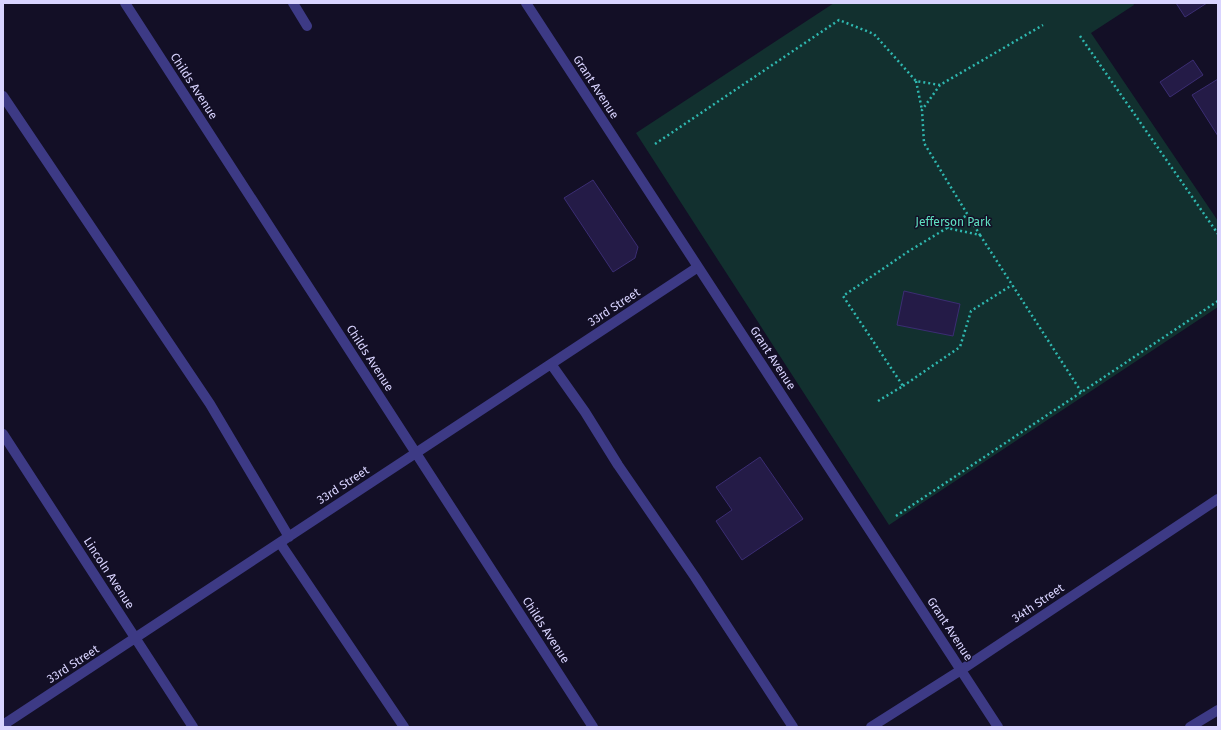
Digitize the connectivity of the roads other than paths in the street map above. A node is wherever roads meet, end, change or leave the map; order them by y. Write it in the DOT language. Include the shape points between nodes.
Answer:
graph roads {
  1 [pos="125,3"];
  2 [pos="293,3"];
  3 [pos="526,3"];
  4 [pos="308,26"];
  5 [pos="3,96"];
  6 [pos="698,267"];
  7 [pos="551,364"];
  8 [pos="3,434"];
  9 [pos="416,453"];
  10 [pos="1218,499"];
  11 [pos="284,540"];
  12 [pos="136,638"];
  13 [pos="961,670"];
  14 [pos="1218,710"];
  15 [pos="3,725"];
  16 [pos="194,727"];
  17 [pos="404,727"];
  18 [pos="592,727"];
  19 [pos="792,727"];
  20 [pos="871,727"];
  21 [pos="998,727"];
  22 [pos="1190,727"];
  1 -- 9 [label="street, Childs Avenue"];
  2 -- 4 [label="street"];
  3 -- 6 [label="street, Grant Avenue"];
  5 -- 11 [label="street" via="210,404"];
  6 -- 7 [label="street, 33rd Street"];
  6 -- 13 [label="street, Grant Avenue"];
  7 -- 9 [label="street, 33rd Street"];
  7 -- 19 [label="street" via="695,577"];
  8 -- 12 [label="street, Lincoln Avenue"];
  9 -- 11 [label="street, 33rd Street"];
  9 -- 18 [label="street, Childs Avenue"];
  10 -- 13 [label="street, 34th Street"];
  11 -- 12 [label="street, 33rd Street"];
  11 -- 17 [label="street"];
  12 -- 15 [label="street, 33rd Street"];
  12 -- 16 [label="street, Lincoln Avenue"];
  13 -- 20 [label="street, 34th Street"];
  13 -- 21 [label="street, Grant Avenue"];
  14 -- 22 [label="street"];
}
